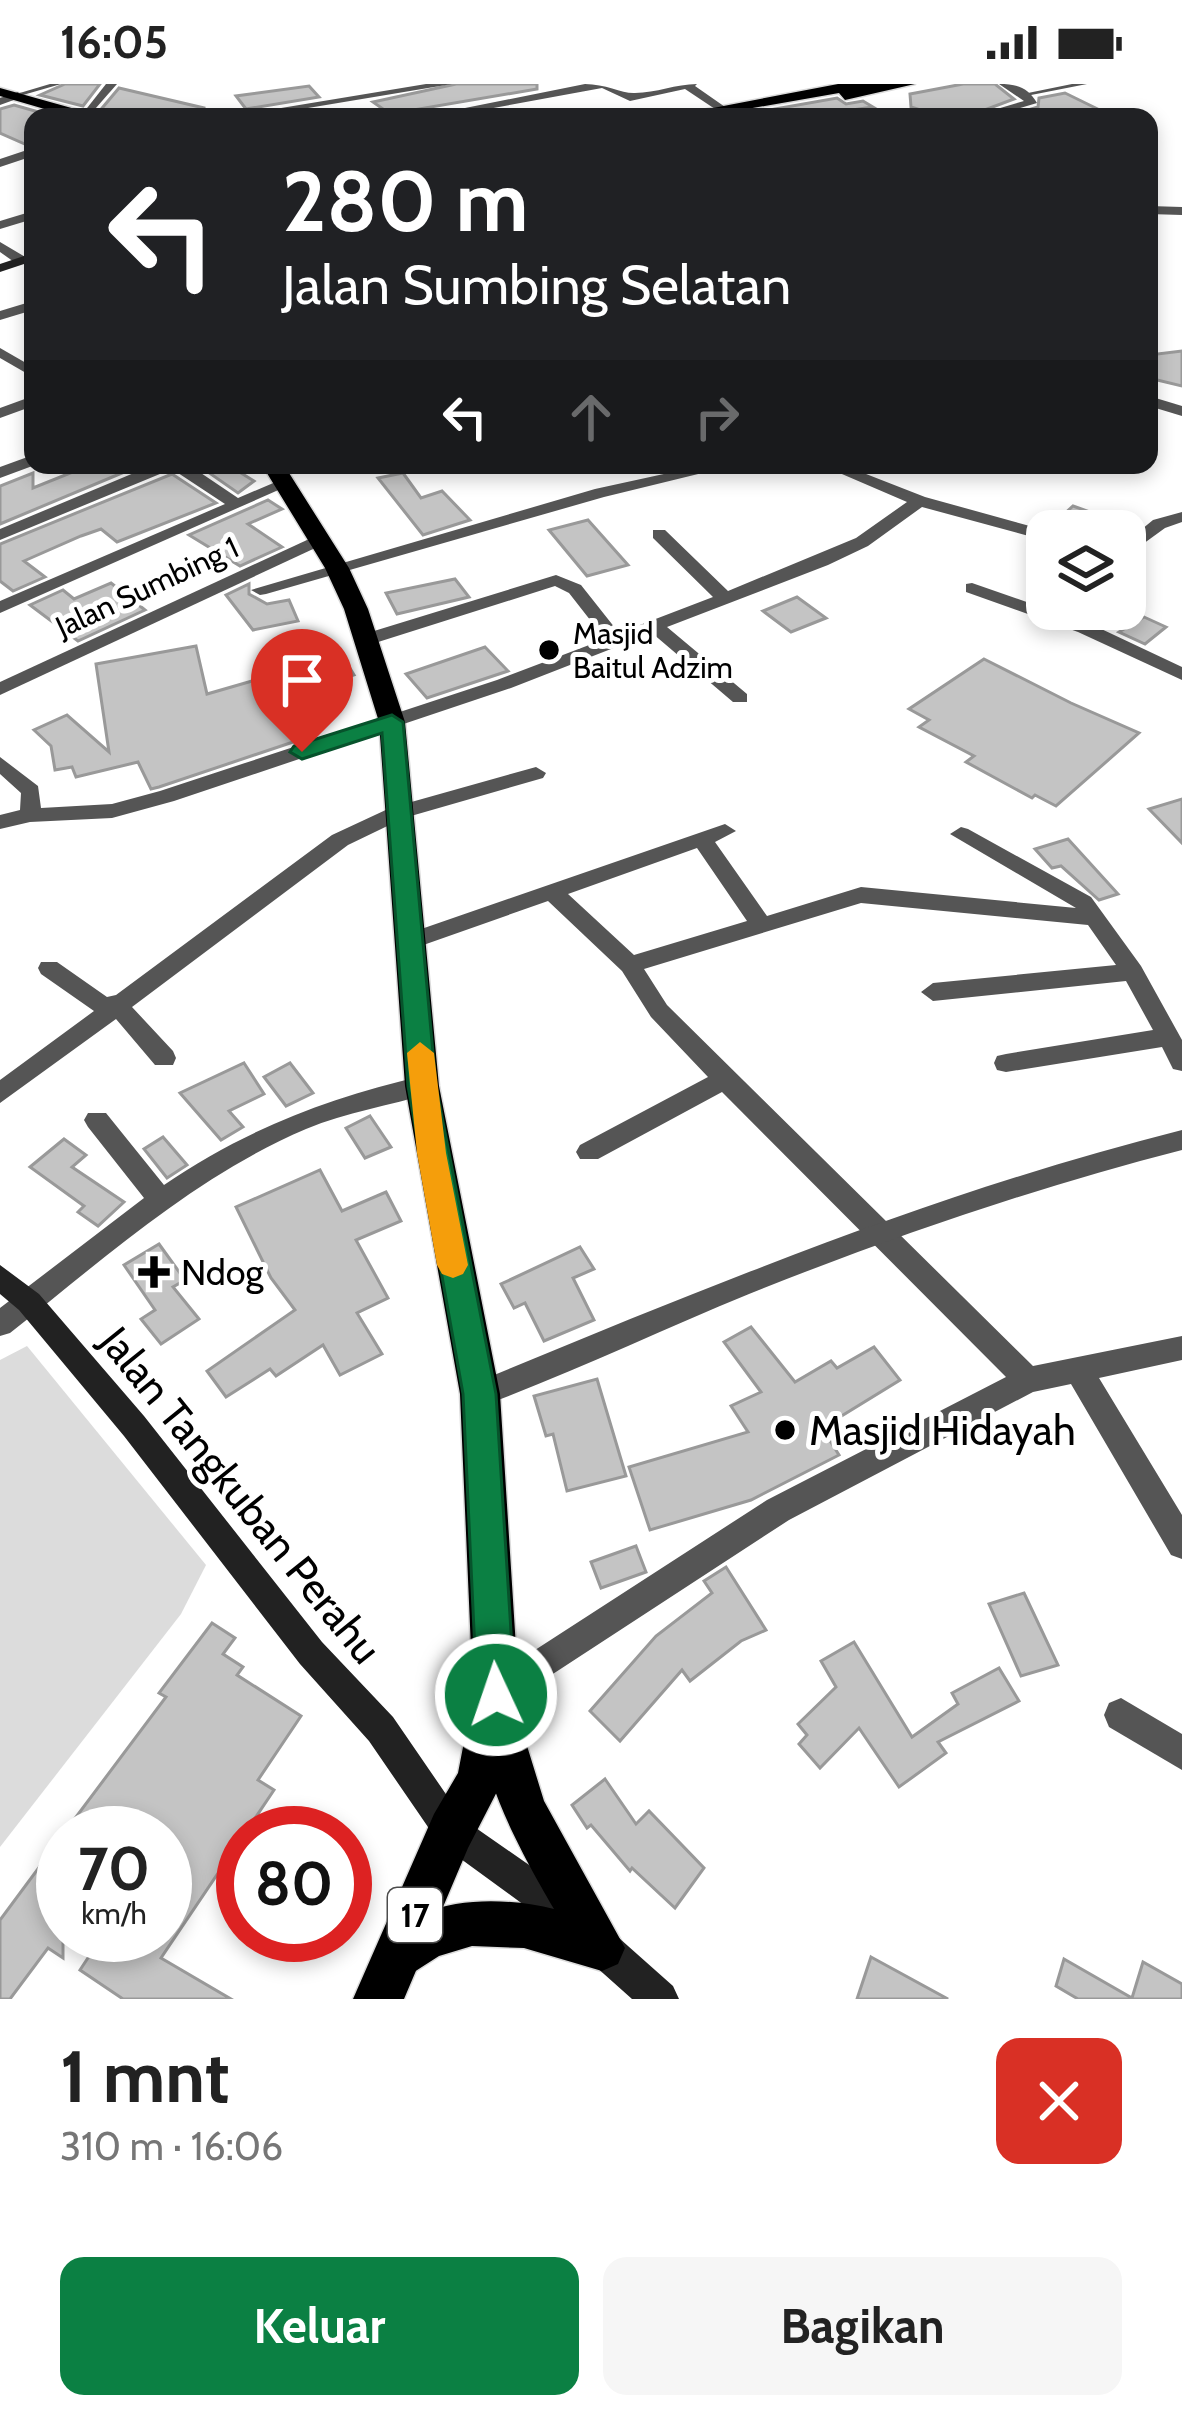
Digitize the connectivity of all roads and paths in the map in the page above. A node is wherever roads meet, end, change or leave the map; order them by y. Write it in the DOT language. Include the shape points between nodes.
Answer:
graph roads {
  1 [pos="58,84"];
  2 [pos="112,84"];
  3 [pos="355,84"];
  4 [pos="447,84"];
  5 [pos="603,84"];
  6 [pos="687,84"];
  7 [pos="706,84"];
  8 [pos="907,84"];
  9 [pos="1004,84"];
  10 [pos="1084,84"];
  11 [pos="868,86"];
  12 [pos="809,88"];
  13 [pos="12,94"];
  14 [pos="1026,94"];
  15 [pos="362,97"];
  16 [pos="374,107"];
  17 [pos="59,108"];
  18 [pos="92,108"];
  19 [pos="290,108"];
  20 [pos="474,108"];
  21 [pos="724,108"];
  22 [pos="725,108"];
  23 [pos="734,108"];
  24 [pos="739,108"];
  25 [pos="1020,108"];
  26 [pos="146,474"];
  27 [pos="192,474"];
  28 [pos="686,474"];
  29 [pos="852,474"];
  30 [pos="279,475"];
  31 [pos="919,501"];
  32 [pos="238,505"];
  33 [pos="1182,517"];
  34 [pos="1026,530"];
  35 [pos="659,534"];
  36 [pos="0,535"];
  37 [pos="1146,535"];
  38 [pos="328,553"];
  39 [pos="972,588"];
  40 [pos="260,590"];
  41 [pos="727,600"];
  42 [pos="1026,607"];
  43 [pos="0,608"];
  44 [pos="656,627"];
  45 [pos="1088,630"];
  46 [pos="368,640"];
  47 [pos="617,642"];
  48 [pos="1182,674"];
  49 [pos="0,689"];
  50 [pos="740,698"];
  51 [pos="392,722"];
  52 [pos="0,763"];
  53 [pos="536,773"];
  54 [pos="397,813"];
  55 [pos="30,815"];
  56 [pos="0,822"];
  57 [pos="725,831"];
  58 [pos="961,834"];
  59 [pos="702,839"];
  60 [pos="550,891"];
  61 [pos="1096,918"];
  62 [pos="761,923"];
  63 [pos="412,941"];
  64 [pos="630,964"];
  65 [pos="49,968"];
  66 [pos="1133,972"];
  67 [pos="932,992"];
  68 [pos="111,1006"];
  69 [pos="1165,1037"];
  70 [pos="164,1058"];
  71 [pos="1182,1062"];
  72 [pos="1006,1063"];
  73 [pos="725,1079"];
  74 [pos="422,1086"];
  75 [pos="0,1093"];
  76 [pos="97,1120"];
  77 [pos="1182,1140"];
  78 [pos="589,1152"];
  79 [pos="159,1198"];
  80 [pos="879,1228"];
  81 [pos="0,1277"];
  82 [pos="29,1302"];
  83 [pos="0,1324"];
  84 [pos="1182,1348"];
  85 [pos="1077,1368"];
  86 [pos="1028,1380"];
  87 [pos="480,1394"];
  88 [pos="1182,1544"];
  89 [pos="496,1695"];
  90 [pos="1121,1715"];
  91 [pos="1182,1754"];
  92 [pos="452,1831"];
  93 [pos="602,1948"];
  94 [pos="386,1982"];
  95 [pos="660,1999"];
  1 -- 13 [label="lane"];
  2 -- 18 [label="street"];
  3 -- 15 [label="street"];
  4 -- 15 [label="street"];
  5 -- 6 [label="street" via="627,98"];
  5 -- 20 [label="street"];
  6 -- 21 [label="street"];
  7 -- 22 [label="street"];
  8 -- 11 [label="highway"];
  9 -- 14 [label="street"];
  10 -- 14 [label="lane"];
  11 -- 12 [label="highway"];
  11 -- 24 [label="highway"];
  12 -- 23 [label="highway"];
  13 -- 17 [label="main road"];
  14 -- 25 [label="street" via="1030,103"];
  15 -- 16 [label="street"];
  15 -- 19 [label="street"];
  26 -- 36 [label="street"];
  27 -- 32 [label="street"];
  28 -- 38 [label="street"];
  29 -- 31 [label="street"];
  30 -- 32 [label="street"];
  30 -- 38 [label="highway, 17"];
  31 -- 34 [label="street"];
  31 -- 41 [label="street" via="862,542"];
  32 -- 43 [label="street"];
  33 -- 37 [label="street"];
  35 -- 41 [label="street"];
  38 -- 40 [label="street"];
  38 -- 46 [label="highway, 17"];
  38 -- 49 [label="street, Jalan Sumbing 1"];
  39 -- 42 [label="street"];
  41 -- 44 [label="street"];
  44 -- 47 [label="street"];
  44 -- 50 [label="street"];
  45 -- 48 [label="street"];
  46 -- 47 [label="street" via="556,580 574,589"];
  46 -- 51 [label="highway, 17"];
  47 -- 51 [label="street"];
  51 -- 54 [label="highway, 17"];
  51 -- 55 [label="street" via="128,808"];
  52 -- 55 [label="street" via="31,791"];
  53 -- 54 [label="street"];
  54 -- 63 [label="highway, 17"];
  54 -- 68 [label="street" via="340,840"];
  55 -- 56 [label="street"];
  57 -- 59 [label="street"];
  58 -- 61 [label="street" via="1065,889"];
  59 -- 60 [label="street"];
  59 -- 62 [label="street"];
  60 -- 63 [label="street"];
  60 -- 64 [label="street"];
  61 -- 62 [label="street" via="861,896"];
  61 -- 66 [label="street"];
  62 -- 64 [label="street"];
  63 -- 74 [label="highway, 17"];
  64 -- 73 [label="street" via="659,1010"];
  65 -- 68 [label="street"];
  66 -- 67 [label="street"];
  66 -- 69 [label="street"];
  68 -- 70 [label="street"];
  68 -- 75 [label="street"];
  69 -- 71 [label="street"];
  69 -- 72 [label="street"];
  73 -- 78 [label="street"];
  73 -- 80 [label="street"];
  74 -- 79 [label="street" via="287,1124"];
  74 -- 87 [label="highway, 17"];
  76 -- 79 [label="street"];
  77 -- 80 [label="street" via="1080,1163"];
  79 -- 82 [label="street"];
  80 -- 86 [label="street"];
  80 -- 87 [label="street"];
  81 -- 82 [label="main road, Jalan Tangkuban Perahu"];
  82 -- 83 [label="street"];
  82 -- 92 [label="main road, Jalan Tangkuban Perahu" via="311,1654 381,1729"];
  84 -- 85 [label="street"];
  85 -- 86 [label="street"];
  85 -- 88 [label="street"];
  86 -- 89 [label="street" via="778,1510"];
  87 -- 89 [label="highway, 17"];
  89 -- 92 [label="highway, 17" via="480,1780"];
  89 -- 93 [label="main road" via="520,1802"];
  90 -- 91 [label="street"];
  92 -- 93 [label="main road, Jalan Tangkuban Perahu"];
  92 -- 94 [label="highway, 17"];
  93 -- 94 [label="main road" via="539,1925 490,1922 418,1940"];
  93 -- 95 [label="main road, Jalan Tangkuban Perahu"];
}
